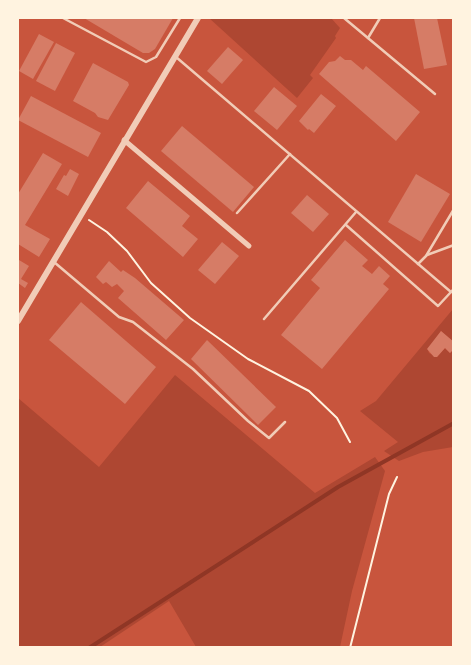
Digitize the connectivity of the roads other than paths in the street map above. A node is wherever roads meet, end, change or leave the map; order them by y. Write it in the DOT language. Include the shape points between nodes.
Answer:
graph roads {
  1 [pos="63,18"];
  2 [pos="180,18"];
  3 [pos="198,18"];
  4 [pos="344,18"];
  5 [pos="380,18"];
  6 [pos="368,38"];
  7 [pos="175,56"];
  8 [pos="435,94"];
  9 [pos="124,140"];
  10 [pos="290,154"];
  11 [pos="454,209"];
  12 [pos="357,212"];
  13 [pos="237,213"];
  14 [pos="346,225"];
  15 [pos="454,245"];
  16 [pos="248,246"];
  17 [pos="426,256"];
  18 [pos="53,261"];
  19 [pos="418,264"];
  20 [pos="452,291"];
  21 [pos="264,319"];
  22 [pos="18,321"];
  23 [pos="285,422"];
  1 -- 2 [label="lane" via="146,62 156,57"];
  3 -- 7 [label="street"];
  4 -- 6 [label="lane"];
  5 -- 6 [label="lane"];
  6 -- 8 [label="lane"];
  7 -- 9 [label="street"];
  7 -- 10 [label="lane"];
  9 -- 16 [label="street"];
  9 -- 18 [label="street"];
  10 -- 12 [label="lane"];
  10 -- 13 [label="lane"];
  11 -- 17 [label="lane"];
  12 -- 14 [label="lane"];
  12 -- 19 [label="lane"];
  14 -- 20 [label="lane" via="438,306"];
  14 -- 21 [label="lane"];
  15 -- 17 [label="lane"];
  17 -- 19 [label="lane"];
  18 -- 22 [label="street"];
  18 -- 23 [label="lane" via="119,317 133,322 193,369 269,438"];
  19 -- 20 [label="lane"];
}
